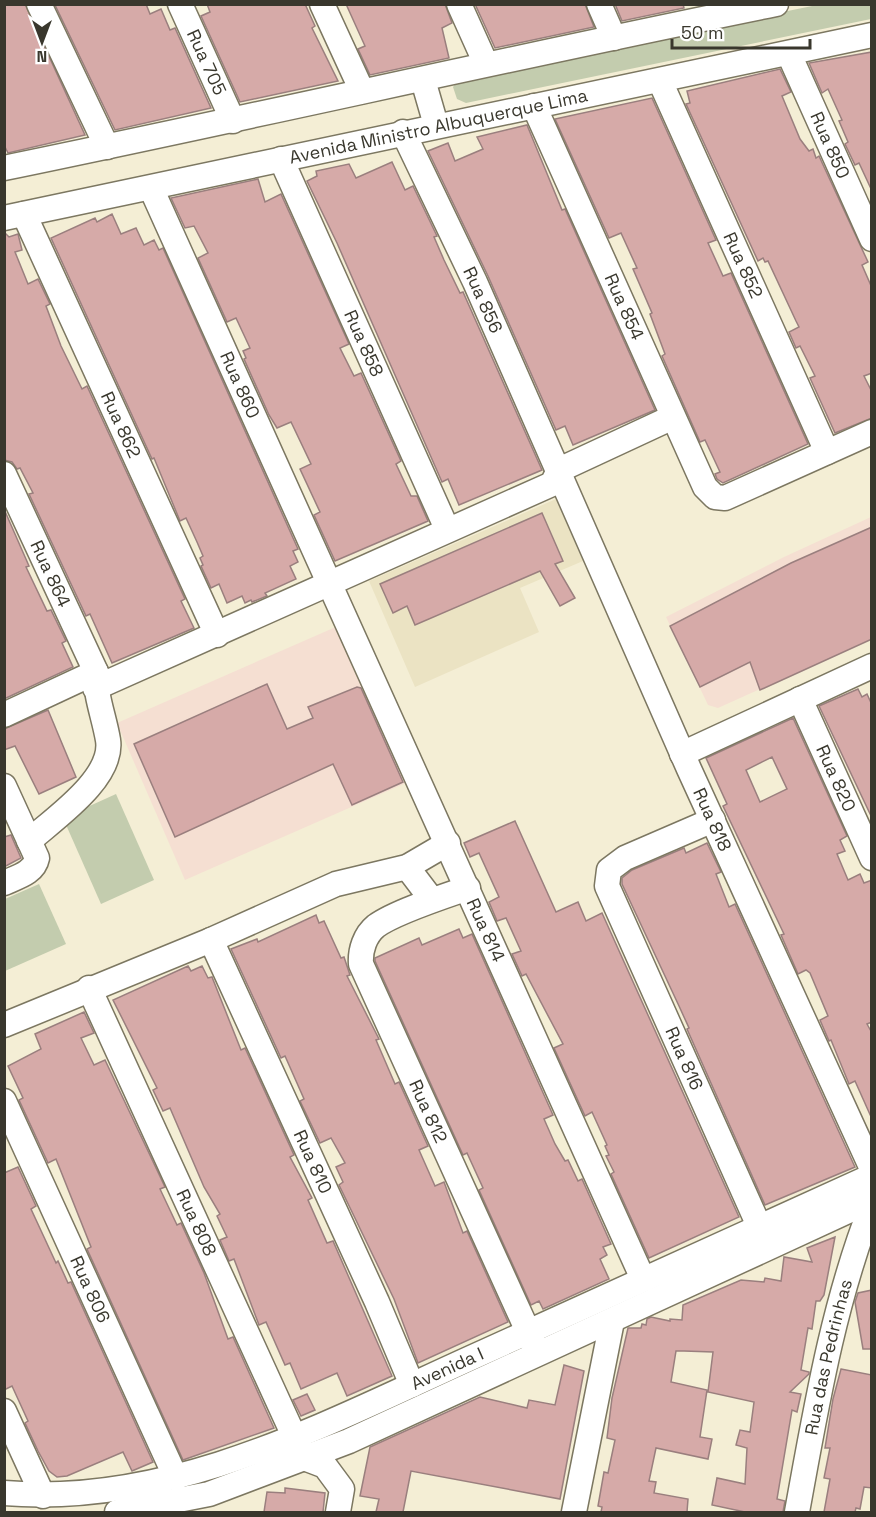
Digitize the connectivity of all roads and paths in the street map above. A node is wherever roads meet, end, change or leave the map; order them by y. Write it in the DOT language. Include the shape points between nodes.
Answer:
graph roads {
  1 [pos="39,4"];
  2 [pos="180,4"];
  3 [pos="322,4"];
  4 [pos="459,4"];
  5 [pos="599,4"];
  6 [pos="776,4"];
  7 [pos="739,8"];
  8 [pos="872,35"];
  9 [pos="614,38"];
  10 [pos="789,54"];
  11 [pos="486,64"];
  12 [pos="423,80"];
  13 [pos="660,81"];
  14 [pos="362,91"];
  15 [pos="534,106"];
  16 [pos="233,121"];
  17 [pos="436,125"];
  18 [pos="403,132"];
  19 [pos="107,147"];
  20 [pos="281,159"];
  21 [pos="4,168"];
  22 [pos="151,188"];
  23 [pos="14,216"];
  24 [pos="872,239"];
  25 [pos="674,417"];
  26 [pos="872,432"];
  27 [pos="827,452"];
  28 [pos="559,470"];
  29 [pos="4,474"];
  30 [pos="447,530"];
  31 [pos="330,581"];
  32 [pos="217,635"];
  33 [pos="872,666"];
  34 [pos="95,680"];
  35 [pos="800,699"];
  36 [pos="4,715"];
  37 [pos="682,754"];
  38 [pos="4,786"];
  39 [pos="713,819"];
  40 [pos="29,841"];
  41 [pos="448,843"];
  42 [pos="872,858"];
  43 [pos="407,867"];
  44 [pos="4,883"];
  45 [pos="468,888"];
  46 [pos="432,900"];
  47 [pos="211,940"];
  48 [pos="89,988"];
  49 [pos="4,1025"];
  50 [pos="4,1101"];
  51 [pos="872,1169"];
  52 [pos="872,1176"];
  53 [pos="872,1200"];
  54 [pos="872,1205"];
  55 [pos="759,1226"];
  56 [pos="643,1279"];
  57 [pos="612,1321"];
  58 [pos="528,1332"];
  59 [pos="538,1354"];
  60 [pos="412,1385"];
  61 [pos="4,1411"];
  62 [pos="349,1441"];
  63 [pos="300,1448"];
  64 [pos="176,1478"];
  65 [pos="4,1493"];
  66 [pos="43,1496"];
  67 [pos="340,1501"];
  68 [pos="128,1512"];
  69 [pos="574,1512"];
  70 [pos="796,1512"];
  1 -- 19 [label="street"];
  2 -- 16 [label="street, Rua 705"];
  3 -- 14 [label="street"];
  4 -- 11 [label="street"];
  5 -- 9 [label="street"];
  6 -- 7 [label="street"];
  7 -- 9 [label="street"];
  8 -- 10 [label="street, Avenida Ministro Albuquerque Lima"];
  9 -- 11 [label="street"];
  10 -- 13 [label="street, Avenida Ministro Albuquerque Lima"];
  10 -- 24 [label="street, Rua 850"];
  11 -- 12 [label="street"];
  12 -- 14 [label="street"];
  12 -- 17 [label="street"];
  13 -- 15 [label="street, Avenida Ministro Albuquerque Lima"];
  13 -- 27 [label="street, Rua 852"];
  14 -- 16 [label="street"];
  15 -- 17 [label="street, Avenida Ministro Albuquerque Lima"];
  15 -- 25 [label="street, Rua 854"];
  16 -- 19 [label="street"];
  17 -- 18 [label="street, Avenida Ministro Albuquerque Lima"];
  18 -- 20 [label="street, Avenida Ministro Albuquerque Lima"];
  18 -- 28 [label="street, Rua 856" via="476,282"];
  19 -- 21 [label="street"];
  20 -- 22 [label="street, Avenida Ministro Albuquerque Lima"];
  20 -- 30 [label="street, Rua 858"];
  22 -- 23 [label="street, Avenida Ministro Albuquerque Lima"];
  22 -- 31 [label="street, Rua 860"];
  23 -- 32 [label="street, Rua 862"];
  25 -- 27 [label="street, Rua 854" via="705,487 715,497 725,498"];
  25 -- 28 [label="street"];
  26 -- 27 [label="street"];
  28 -- 30 [label="street" via="552,484"];
  28 -- 37 [label="street, Rua 818"];
  29 -- 34 [label="street, Rua 864"];
  30 -- 31 [label="street"];
  31 -- 32 [label="street"];
  31 -- 41 [label="street, Rua 814"];
  32 -- 34 [label="street"];
  33 -- 35 [label="street"];
  34 -- 36 [label="street"];
  34 -- 40 [label="street, Rua 864" via="109,742 107,760 84,793"];
  35 -- 37 [label="street"];
  35 -- 42 [label="street, Rua 820"];
  37 -- 39 [label="street, Rua 818"];
  38 -- 40 [label="street"];
  39 -- 51 [label="street, Rua 818"];
  39 -- 55 [label="street, Rua 816" via="625,858 609,870 608,892"];
  40 -- 44 [label="street" via="36,865"];
  41 -- 43 [label="street"];
  41 -- 45 [label="street, Rua 814"];
  43 -- 46 [label="street"];
  43 -- 47 [label="street" via="336,884"];
  45 -- 46 [label="street, Rua 812"];
  45 -- 56 [label="street, Rua 814"];
  46 -- 58 [label="street, Rua 812" via="376,926 360,952 361,964"];
  47 -- 48 [label="street"];
  47 -- 60 [label="street, Rua 810"];
  48 -- 49 [label="street"];
  48 -- 63 [label="street, Rua 808"];
  50 -- 64 [label="street, Rua 806"];
  52 -- 55 [label="street, Avenida I"];
  53 -- 57 [label="street, Avenida I"];
  54 -- 70 [label="street, Rua das Pedrinhas" via="844,1282 830,1336"];
  55 -- 56 [label="street, Avenida I"];
  56 -- 58 [label="street, Avenida I"];
  57 -- 59 [label="street, Avenida I"];
  57 -- 69 [label="street"];
  58 -- 59 [label="street, Rua 812"];
  58 -- 60 [label="street, Avenida I"];
  59 -- 62 [label="street, Avenida I"];
  60 -- 63 [label="street, Avenida I"];
  61 -- 66 [label="street"];
  62 -- 63 [label="street, Avenida I"];
  62 -- 67 [label="street"];
  63 -- 64 [label="street, Avenida I"];
  63 -- 67 [label="street" via="325,1466"];
  63 -- 68 [label="street, Avenida I" via="209,1494"];
  64 -- 66 [label="street, Avenida I"];
  65 -- 66 [label="street, Avenida I"];
}
